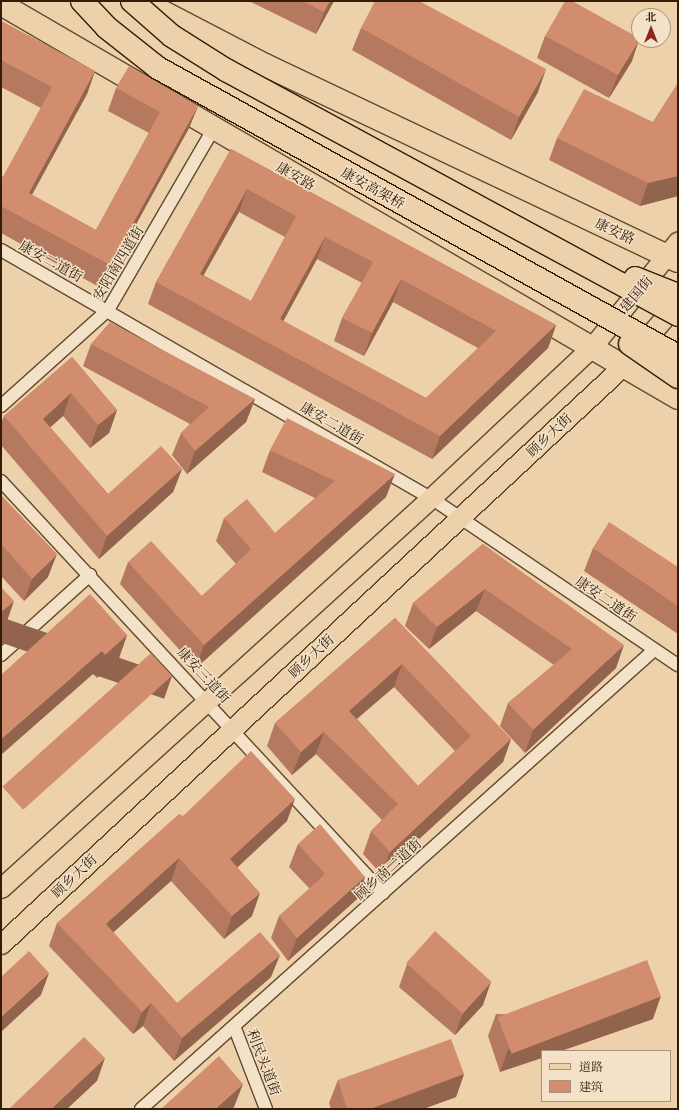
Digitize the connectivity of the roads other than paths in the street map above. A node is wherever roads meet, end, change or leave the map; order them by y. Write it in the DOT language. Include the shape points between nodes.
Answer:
graph roads {
  1 [pos="82,1"];
  2 [pos="132,1"];
  3 [pos="142,1"];
  4 [pos="165,1"];
  5 [pos="1,4"];
  6 [pos="197,29"];
  7 [pos="214,128"];
  8 [pos="550,244"];
  9 [pos="1,250"];
  10 [pos="675,253"];
  11 [pos="527,274"];
  12 [pos="638,292"];
  13 [pos="678,295"];
  14 [pos="678,302"];
  15 [pos="108,310"];
  16 [pos="678,315"];
  17 [pos="592,347"];
  18 [pos="678,356"];
  19 [pos="622,368"];
  20 [pos="678,377"];
  21 [pos="678,398"];
  22 [pos="1,406"];
  23 [pos="1,481"];
  24 [pos="431,498"];
  25 [pos="461,518"];
  26 [pos="90,575"];
  27 [pos="654,650"];
  28 [pos="1,655"];
  29 [pos="678,665"];
  30 [pos="208,701"];
  31 [pos="233,728"];
  32 [pos="1,888"];
  33 [pos="383,893"];
  34 [pos="1,944"];
  35 [pos="234,1026"];
  36 [pos="140,1109"];
  37 [pos="266,1109"];
  1 -- 11 [label="highway, 康安高架桥, bridge" via="106,27 158,68"];
  2 -- 8 [label="highway, bridge" via="172,36 226,70"];
  3 -- 6 [label="highway, 康安路"];
  4 -- 6 [label="highway"];
  5 -- 7 [label="highway, 康安路"];
  6 -- 10 [label="highway, 康安路"];
  7 -- 15 [label="street, 安阳南四道街"];
  7 -- 17 [label="highway, 康安路"];
  8 -- 12 [label="highway, bridge"];
  8 -- 13 [label="highway, bridge"];
  9 -- 15 [label="street, 康安二道街"];
  10 -- 12 [label="main road, 建国街"];
  11 -- 18 [label="highway, 康安高架桥, bridge"];
  11 -- 20 [label="highway, bridge"];
  12 -- 16 [label="highway, bridge"];
  12 -- 17 [label="main road, 建国街"];
  14 -- 19 [label="main road"];
  15 -- 22 [label="street, 安阳南四道街"];
  15 -- 24 [label="street, 康安二道街"];
  17 -- 19 [label="highway, 康安路"];
  17 -- 24 [label="main road"];
  19 -- 21 [label="highway, 康安路"];
  19 -- 25 [label="main road, 顾乡大街"];
  23 -- 26 [label="street, 康安三道街"];
  24 -- 25 [label="street, 康安二道街"];
  24 -- 30 [label="main road"];
  25 -- 27 [label="street, 康安二道街"];
  25 -- 31 [label="main road, 顾乡大街"];
  26 -- 28 [label="street"];
  26 -- 30 [label="street, 康安三道街"];
  27 -- 29 [label="street, 康安二道街"];
  27 -- 33 [label="street, 顾乡南二道街"];
  30 -- 31 [label="street, 康安三道街"];
  30 -- 32 [label="main road"];
  31 -- 33 [label="street, 康安三道街"];
  31 -- 34 [label="main road, 顾乡大街"];
  33 -- 35 [label="street, 顾乡南二道街"];
  35 -- 36 [label="street, 顾乡南二道街"];
  35 -- 37 [label="street, 利民头道街"];
}
